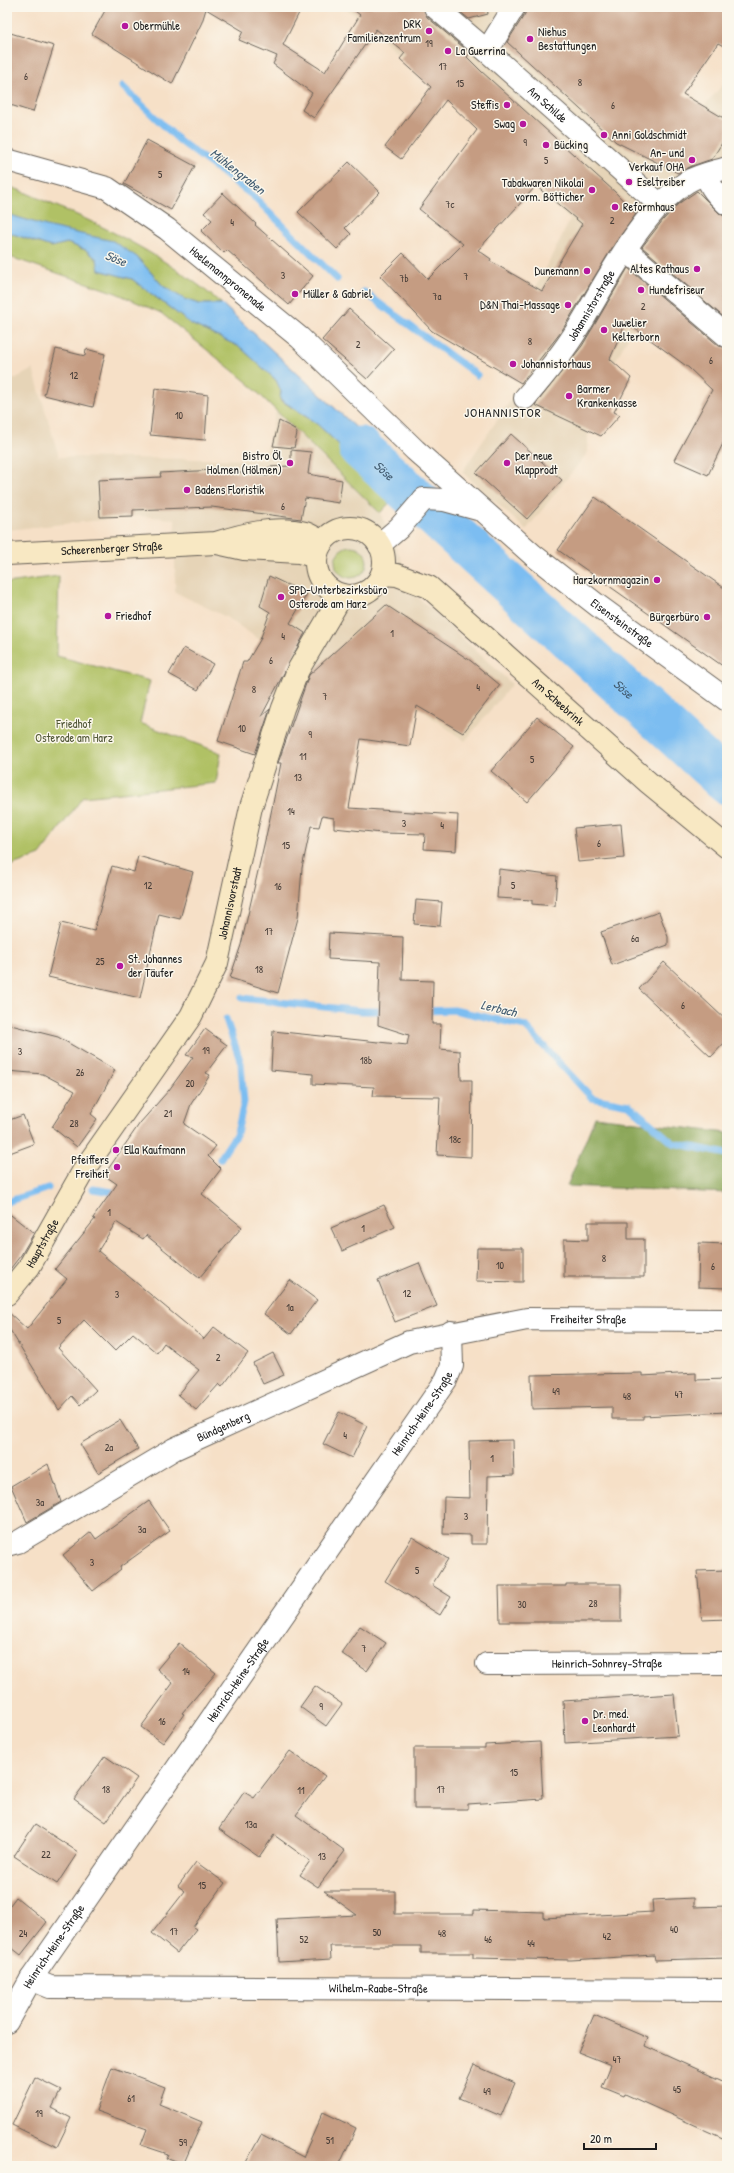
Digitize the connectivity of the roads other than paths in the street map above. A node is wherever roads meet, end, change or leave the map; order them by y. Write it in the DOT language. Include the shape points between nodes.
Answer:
graph roads {
  1 [pos="435,7"];
  2 [pos="514,8"];
  3 [pos="487,51"];
  4 [pos="7,160"];
  5 [pos="717,172"];
  6 [pos="659,204"];
  7 [pos="727,204"];
  8 [pos="626,250"];
  9 [pos="727,336"];
  10 [pos="525,398"];
  11 [pos="415,450"];
  12 [pos="446,478"];
  13 [pos="424,499"];
  14 [pos="484,511"];
  15 [pos="380,545"];
  16 [pos="319,549"];
  17 [pos="7,554"];
  18 [pos="382,574"];
  19 [pos="342,595"];
  20 [pos="727,700"];
  21 [pos="727,847"];
  22 [pos="73,1190"];
  23 [pos="7,1294"];
  24 [pos="727,1320"];
  25 [pos="451,1332"];
  26 [pos="7,1545"];
  27 [pos="727,1663"];
  28 [pos="487,1664"];
  29 [pos="31,1979"];
  30 [pos="727,1990"];
  31 [pos="7,2022"];
  1 -- 3 [label="street, Am Schilde"];
  2 -- 3 [label="street"];
  3 -- 6 [label="street, Am Schilde"];
  4 -- 11 [label="street, Hoelemannpromenade" via="107,188 167,229 300,338"];
  5 -- 6 [label="street, Johannistorstraße" via="688,182"];
  5 -- 7 [label="street" via="709,183"];
  6 -- 8 [label="street, Johannistorstraße"];
  8 -- 9 [label="street"];
  8 -- 10 [label="street, Johannistorstraße" via="563,350"];
  11 -- 12 [label="street, Hoelemannpromenade"];
  11 -- 13 [label="street, Hoelemannpromenade" via="425,481"];
  12 -- 14 [label="street, Eisensteinstraße"];
  13 -- 14 [label="street, Eisensteinstraße" via="444,500"];
  13 -- 15 [label="street"];
  14 -- 20 [label="street, Eisensteinstraße" via="568,583"];
  15 -- 16 [label="main road" via="363,530 352,528 340,529 330,534"];
  15 -- 18 [label="main road" via="384,560"];
  16 -- 17 [label="main road, Scheerenberger Straße" via="306,533 276,531 243,534 216,543"];
  16 -- 19 [label="main road" via="316,570 321,581 330,590"];
  18 -- 19 [label="main road" via="377,583 361,594"];
  18 -- 21 [label="main road, Am Scheebrink" via="398,575 429,587 649,783"];
  19 -- 22 [label="main road, Johannisvorstadt" via="298,670 280,715 251,807 218,963 191,1016 85,1168"];
  22 -- 23 [label="main road, Hauptstraße" via="29,1267"];
  24 -- 25 [label="street, Freiheiter Straße" via="527,1318"];
  25 -- 26 [label="street, Bündgenberg" via="409,1342 174,1450 18,1542"];
  25 -- 29 [label="street, Heinrich-Heine-Straße" via="452,1366 446,1380"];
  27 -- 28 [label="street, Heinrich-Sohnrey-Straße"];
  29 -- 30 [label="street, Wilhelm-Raabe-Straße" via="50,1987"];
  29 -- 31 [label="street, Heinrich-Heine-Straße"];
}
